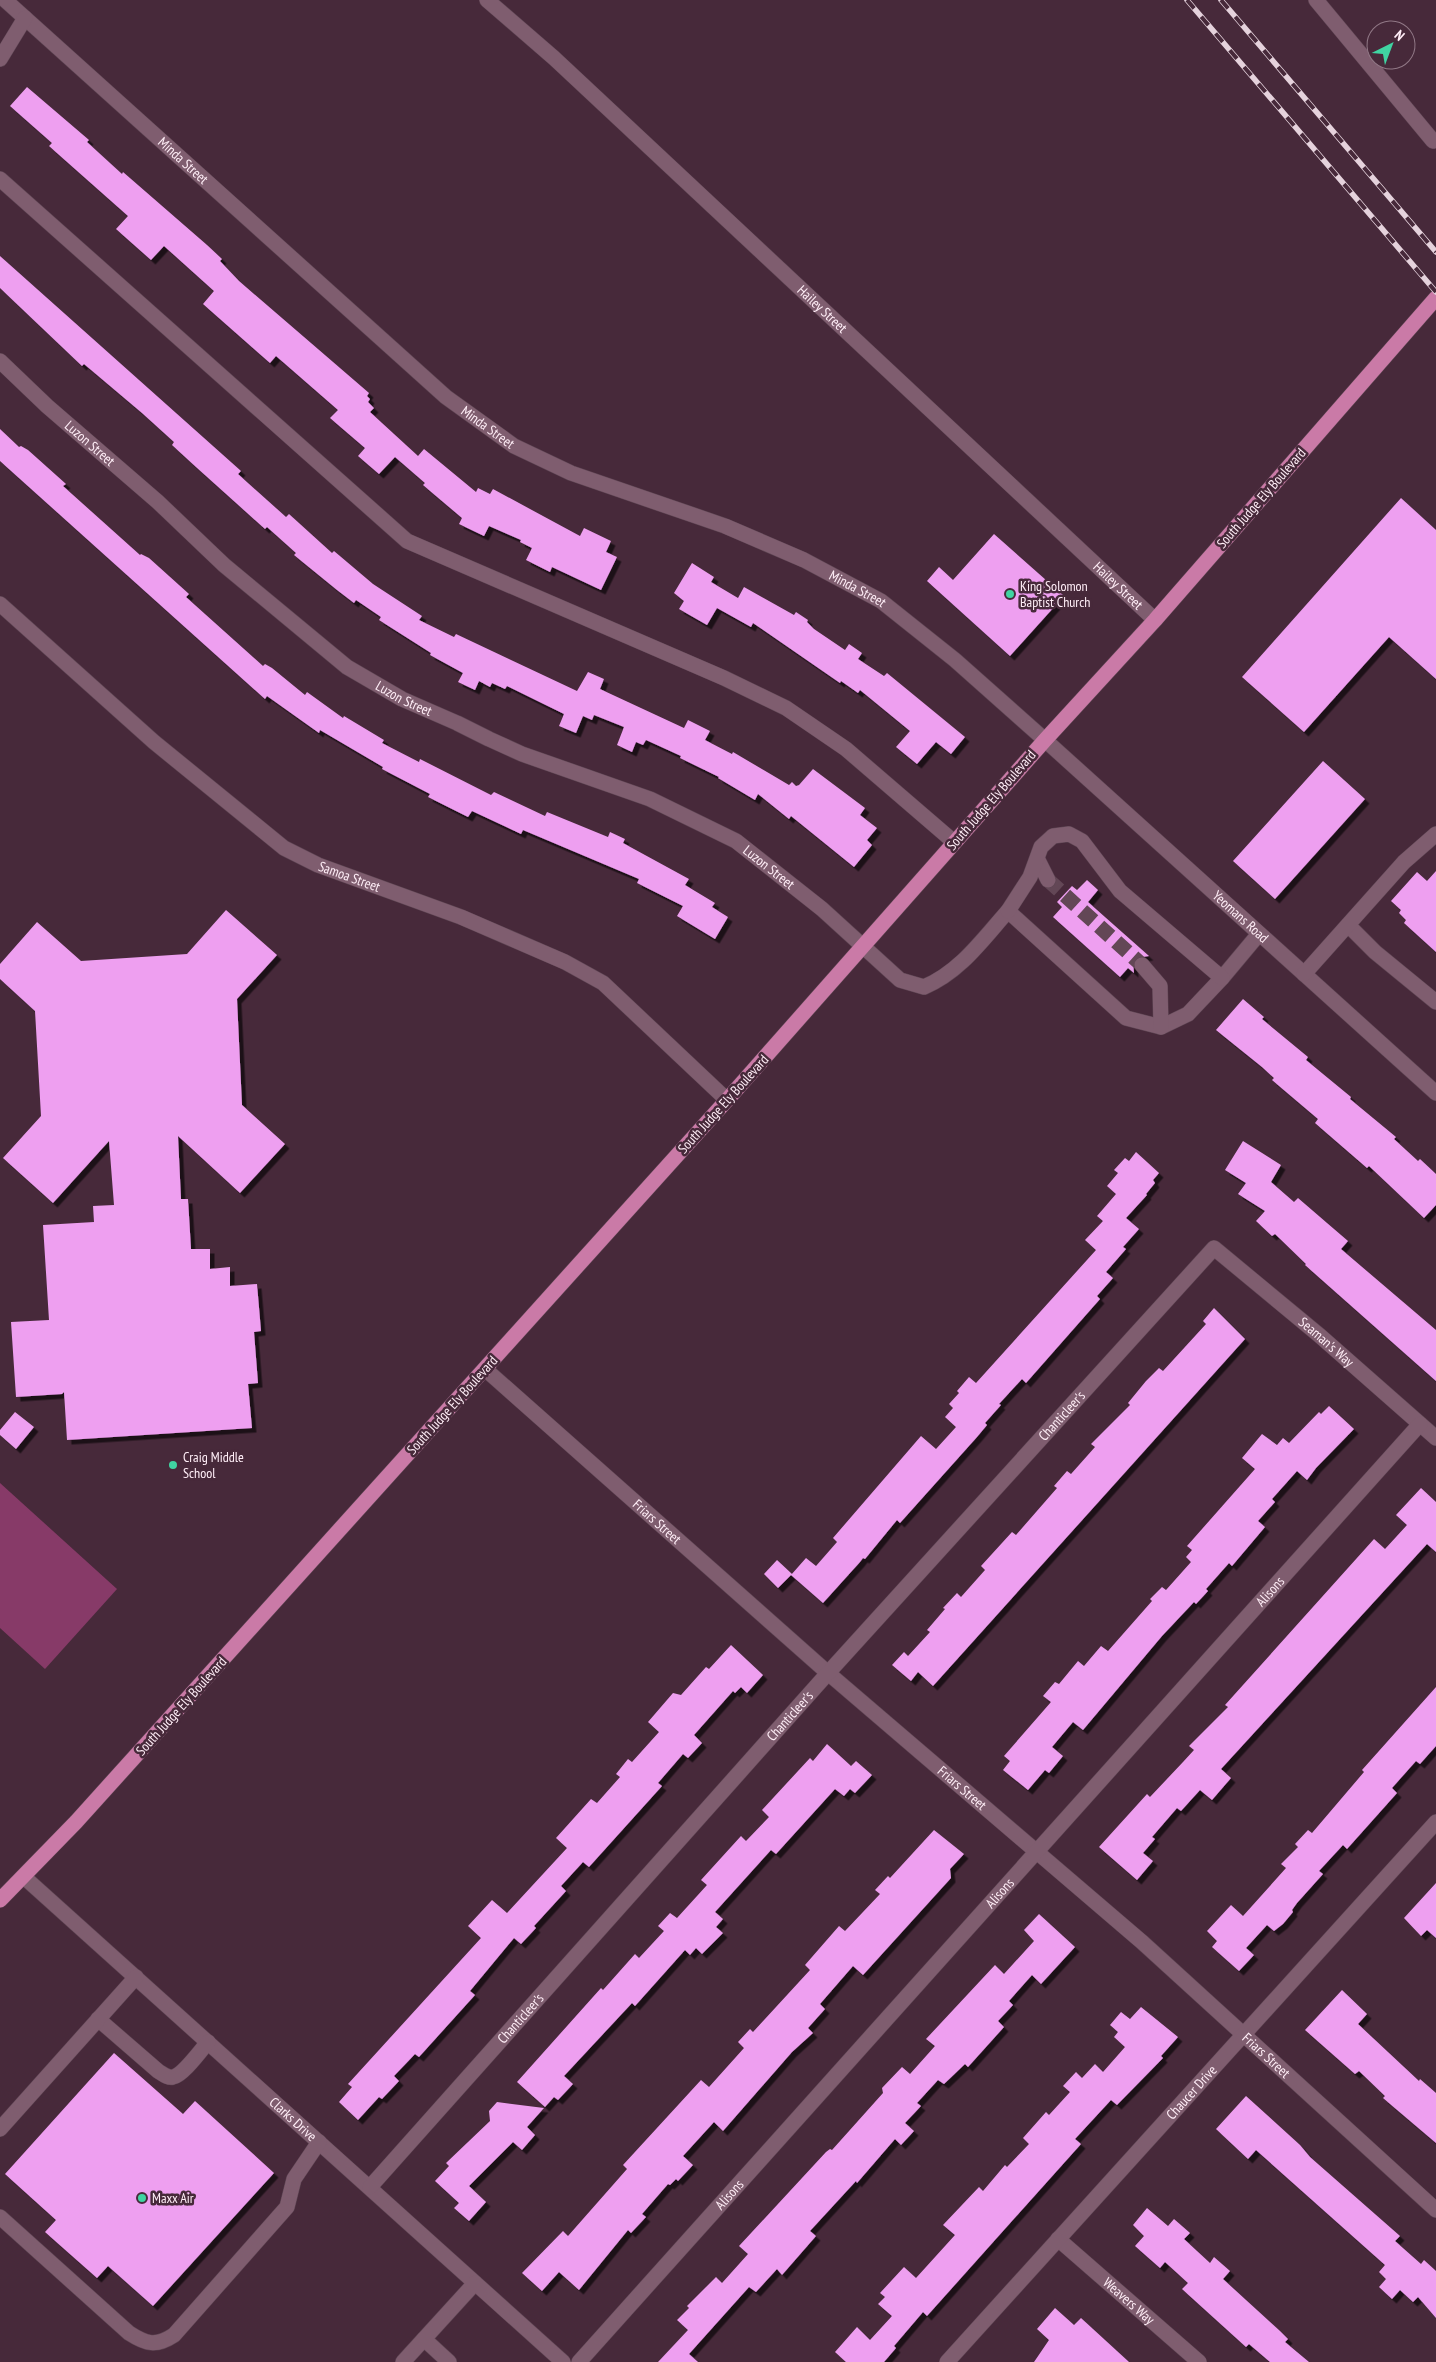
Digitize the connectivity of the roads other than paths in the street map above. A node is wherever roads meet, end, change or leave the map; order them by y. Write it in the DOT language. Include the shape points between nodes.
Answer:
graph roads {
  1 [pos="4,0"];
  2 [pos="487,0"];
  3 [pos="1316,0"];
  4 [pos="25,18"];
  5 [pos="0,59"];
  6 [pos="1433,141"];
  7 [pos="0,179"];
  8 [pos="1436,298"];
  9 [pos="0,361"];
  10 [pos="0,604"];
  11 [pos="1155,620"];
  12 [pos="1045,740"];
  13 [pos="1436,834"];
  14 [pos="954,842"];
  15 [pos="1038,860"];
  16 [pos="1048,880"];
  17 [pos="1008,911"];
  18 [pos="1348,924"];
  19 [pos="1258,934"];
  20 [pos="862,946"];
  21 [pos="1142,965"];
  22 [pos="1304,974"];
  23 [pos="1222,978"];
  24 [pos="1436,1002"];
  25 [pos="1161,1027"];
  26 [pos="1436,1093"];
  27 [pos="727,1100"];
  28 [pos="1214,1248"];
  29 [pos="485,1369"];
  30 [pos="1420,1424"];
  31 [pos="1436,1438"];
  32 [pos="828,1673"];
  33 [pos="1436,1824"];
  34 [pos="1036,1852"];
  35 [pos="24,1877"];
  36 [pos="0,1900"];
  37 [pos="136,1977"];
  38 [pos="98,2019"];
  39 [pos="1245,2034"];
  40 [pos="208,2042"];
  41 [pos="0,2129"];
  42 [pos="319,2142"];
  43 [pos="370,2187"];
  44 [pos="1436,2210"];
  45 [pos="0,2217"];
  46 [pos="1058,2238"];
  47 [pos="475,2282"];
  48 [pos="424,2339"];
  49 [pos="403,2362"];
  50 [pos="449,2362"];
  51 [pos="563,2362"];
  52 [pos="579,2362"];
  53 [pos="947,2362"];
  54 [pos="1199,2362"];
  1 -- 4 [label="street, Minda Street"];
  2 -- 11 [label="street, Hailey Street" via="554,58"];
  3 -- 6 [label="street"];
  4 -- 5 [label="street"];
  4 -- 12 [label="street, Minda Street" via="446,397 514,446 571,473 725,526 804,560 881,601 955,660"];
  7 -- 14 [label="street" via="407,541 786,708 846,749"];
  8 -- 11 [label="main road, South Judge Ely Boulevard"];
  9 -- 20 [label="street, Luzon Street" via="224,565 347,667 402,699 522,754 650,799 736,841 822,909"];
  10 -- 27 [label="street, Samoa Street" via="154,742 284,848 318,866 461,917 565,962 603,983"];
  11 -- 12 [label="main road, South Judge Ely Boulevard"];
  12 -- 14 [label="main road, South Judge Ely Boulevard"];
  12 -- 19 [label="street, Yeomans Road"];
  13 -- 18 [label="street" via="1404,862"];
  14 -- 20 [label="main road, South Judge Ely Boulevard"];
  15 -- 16 [label="street"];
  15 -- 17 [label="street"];
  15 -- 23 [label="street" via="1041,847 1053,836 1069,834 1082,841 1120,891"];
  17 -- 20 [label="street, Luzon Street" via="966,958 937,982 924,987 900,980"];
  17 -- 25 [label="street" via="1126,1018"];
  18 -- 22 [label="street"];
  18 -- 24 [label="street" via="1375,952"];
  19 -- 22 [label="street, Yeomans Road"];
  19 -- 23 [label="street"];
  20 -- 27 [label="main road, South Judge Ely Boulevard"];
  21 -- 25 [label="street" via="1160,986"];
  22 -- 26 [label="street, Yeomans Road"];
  23 -- 25 [label="street" via="1188,1014"];
  27 -- 29 [label="main road, South Judge Ely Boulevard"];
  28 -- 30 [label="street, Seaman's Way"];
  28 -- 32 [label="street, Chanticleer's"];
  29 -- 32 [label="street, Friars Street"];
  29 -- 35 [label="main road, South Judge Ely Boulevard"];
  30 -- 31 [label="street, Seaman's Way"];
  30 -- 34 [label="street, Alisons"];
  32 -- 34 [label="street, Friars Street"];
  32 -- 43 [label="street, Chanticleer's"];
  33 -- 39 [label="street, Chaucer Drive"];
  34 -- 39 [label="street, Friars Street"];
  34 -- 52 [label="street, Alisons"];
  35 -- 36 [label="main road, South Judge Ely Boulevard"];
  35 -- 37 [label="street, Clarks Drive"];
  37 -- 38 [label="street"];
  37 -- 40 [label="street, Clarks Drive"];
  38 -- 40 [label="street" via="168,2077 182,2071"];
  38 -- 41 [label="street"];
  39 -- 44 [label="street, Friars Street"];
  39 -- 46 [label="street, Chaucer Drive"];
  40 -- 42 [label="street, Clarks Drive"];
  42 -- 43 [label="street, Clarks Drive"];
  42 -- 45 [label="street" via="294,2179 287,2207 174,2335 155,2344 143,2342 129,2333"];
  43 -- 47 [label="street, Clarks Drive"];
  46 -- 53 [label="street, Chaucer Drive"];
  46 -- 54 [label="street, Weavers Way"];
  47 -- 48 [label="street"];
  47 -- 51 [label="street, Clarks Drive"];
  48 -- 49 [label="street"];
  48 -- 50 [label="street"];
}
